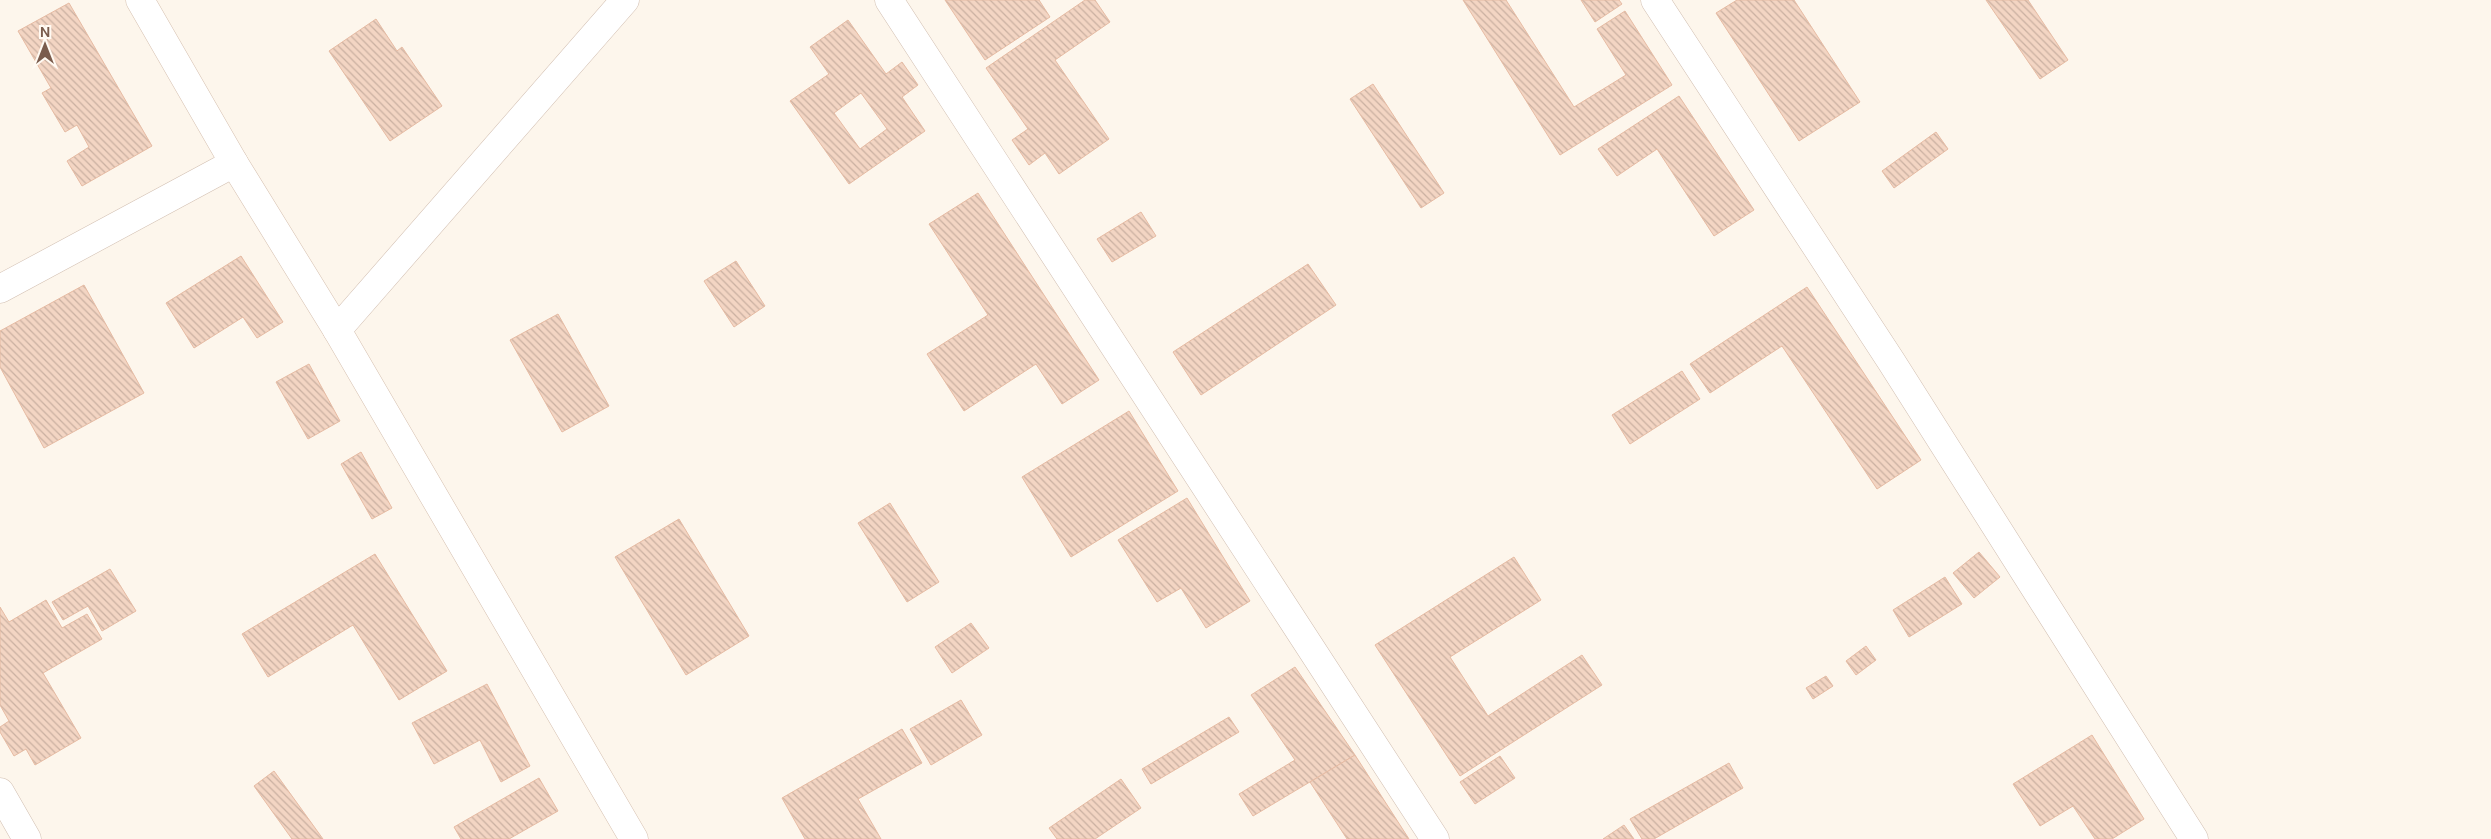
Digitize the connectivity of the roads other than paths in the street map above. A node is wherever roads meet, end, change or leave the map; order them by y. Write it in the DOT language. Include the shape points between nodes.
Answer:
graph roads {
  1 [pos="140,0"];
  2 [pos="625,0"];
  3 [pos="889,0"];
  4 [pos="1655,0"];
  5 [pos="234,164"];
  6 [pos="0,288"];
  7 [pos="337,330"];
  8 [pos="0,792"];
  9 [pos="27,839"];
  10 [pos="634,839"];
  11 [pos="1435,839"];
  12 [pos="2194,839"];
  1 -- 5 [label="street"];
  2 -- 7 [label="street"];
  3 -- 11 [label="street"];
  4 -- 12 [label="street" via="1891,361"];
  5 -- 6 [label="street"];
  5 -- 7 [label="street"];
  7 -- 10 [label="street"];
  8 -- 9 [label="street"];
}
